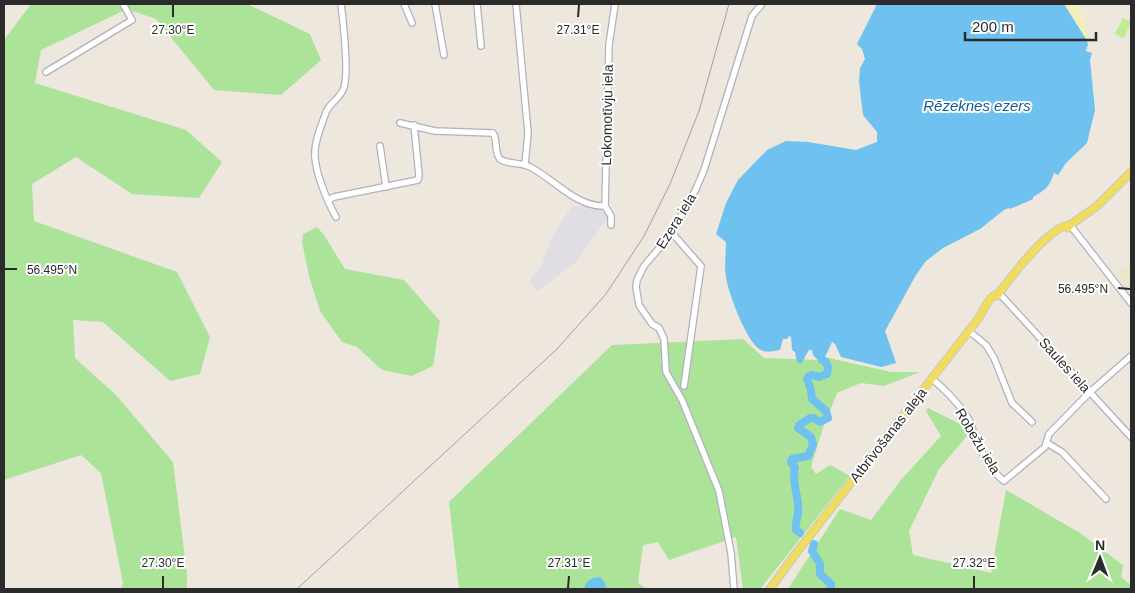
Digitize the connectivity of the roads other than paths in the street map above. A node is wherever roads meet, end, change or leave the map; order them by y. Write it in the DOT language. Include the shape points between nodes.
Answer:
graph roads {
  1 [pos="123,4"];
  2 [pos="341,4"];
  3 [pos="404,4"];
  4 [pos="436,4"];
  5 [pos="477,4"];
  6 [pos="516,4"];
  7 [pos="614,4"];
  8 [pos="762,4"];
  9 [pos="412,23"];
  10 [pos="481,46"];
  11 [pos="444,55"];
  12 [pos="46,72"];
  13 [pos="400,123"];
  14 [pos="414,126"];
  15 [pos="380,146"];
  16 [pos="525,164"];
  17 [pos="1131,172"];
  18 [pos="386,187"];
  19 [pos="328,200"];
  20 [pos="605,206"];
  21 [pos="336,217"];
  22 [pos="611,225"];
  23 [pos="1070,225"];
  24 [pos="672,233"];
  25 [pos="999,293"];
  26 [pos="1131,303"];
  27 [pos="969,331"];
  28 [pos="1131,356"];
  29 [pos="932,379"];
  30 [pos="684,386"];
  31 [pos="1090,392"];
  32 [pos="1032,422"];
  33 [pos="1131,437"];
  34 [pos="1047,443"];
  35 [pos="1106,499"];
  36 [pos="734,589"];
  37 [pos="770,589"];
  1 -- 12 [label="street" via="132,20"];
  2 -- 19 [label="street" via="345,86 329,107 315,150 316,164"];
  3 -- 9 [label="street"];
  4 -- 11 [label="street"];
  5 -- 10 [label="street"];
  6 -- 16 [label="street" via="528,136"];
  7 -- 20 [label="street, Lokomotīvju iela" via="609,45"];
  8 -- 24 [label="street, Ezera iela" via="752,16 704,170"];
  13 -- 14 [label="street"];
  14 -- 16 [label="street" via="435,131 491,132 496,136 499,158"];
  14 -- 18 [label="street" via="419,179"];
  15 -- 18 [label="street"];
  16 -- 20 [label="street" via="580,200"];
  17 -- 23 [label="main road, Atbrīvošanas aleja" via="1097,206"];
  18 -- 19 [label="street"];
  19 -- 21 [label="street"];
  20 -- 22 [label="street, Lokomotīvju iela" via="611,216"];
  23 -- 25 [label="main road, Atbrīvošanas aleja" via="1028,256"];
  23 -- 26 [label="street"];
  24 -- 30 [label="street" via="700,266"];
  24 -- 36 [label="street, Ezera iela" via="640,274 637,296 645,315 659,328 664,340 666,372 682,400 719,491"];
  25 -- 27 [label="main road, Atbrīvošanas aleja"];
  25 -- 31 [label="street, Saules iela"];
  27 -- 29 [label="main road, Atbrīvošanas aleja"];
  27 -- 32 [label="street" via="986,345 1012,403"];
  28 -- 31 [label="street"];
  29 -- 34 [label="street, Robežu iela" via="952,398 970,423 991,466 1004,481"];
  29 -- 37 [label="main road, Atbrīvošanas aleja"];
  31 -- 33 [label="street, Saules iela"];
  31 -- 34 [label="street" via="1049,434"];
  34 -- 35 [label="street" via="1062,452"];
}
